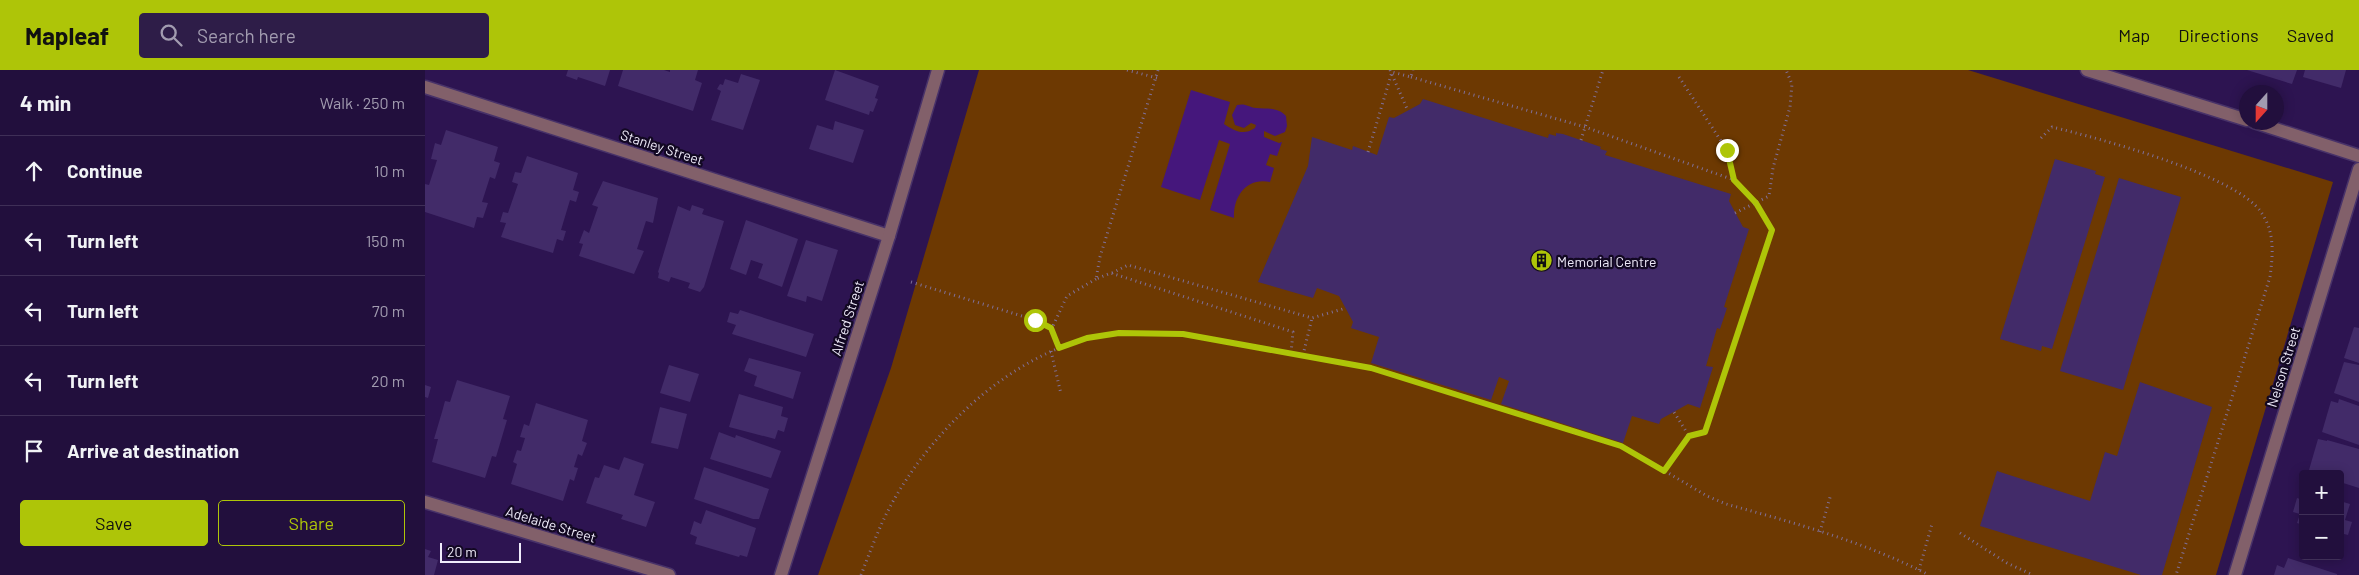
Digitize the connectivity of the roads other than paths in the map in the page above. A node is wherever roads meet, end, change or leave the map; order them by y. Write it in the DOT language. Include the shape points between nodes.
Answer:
graph roads {
  1 [pos="938,70"];
  2 [pos="2087,70"];
  3 [pos="425,87"];
  4 [pos="2239,118"];
  5 [pos="2279,130"];
  6 [pos="2359,156"];
  7 [pos="2359,169"];
  8 [pos="889,236"];
  9 [pos="425,502"];
  10 [pos="669,575"];
  11 [pos="781,575"];
  12 [pos="2235,575"];
  1 -- 8 [label="street, Alfred Street"];
  2 -- 4 [label="street"];
  3 -- 8 [label="street, Stanley Street"];
  5 -- 6 [label="street"];
  7 -- 12 [label="street, Nelson Street"];
  8 -- 11 [label="street, Alfred Street"];
  9 -- 10 [label="street, Adelaide Street"];
}
